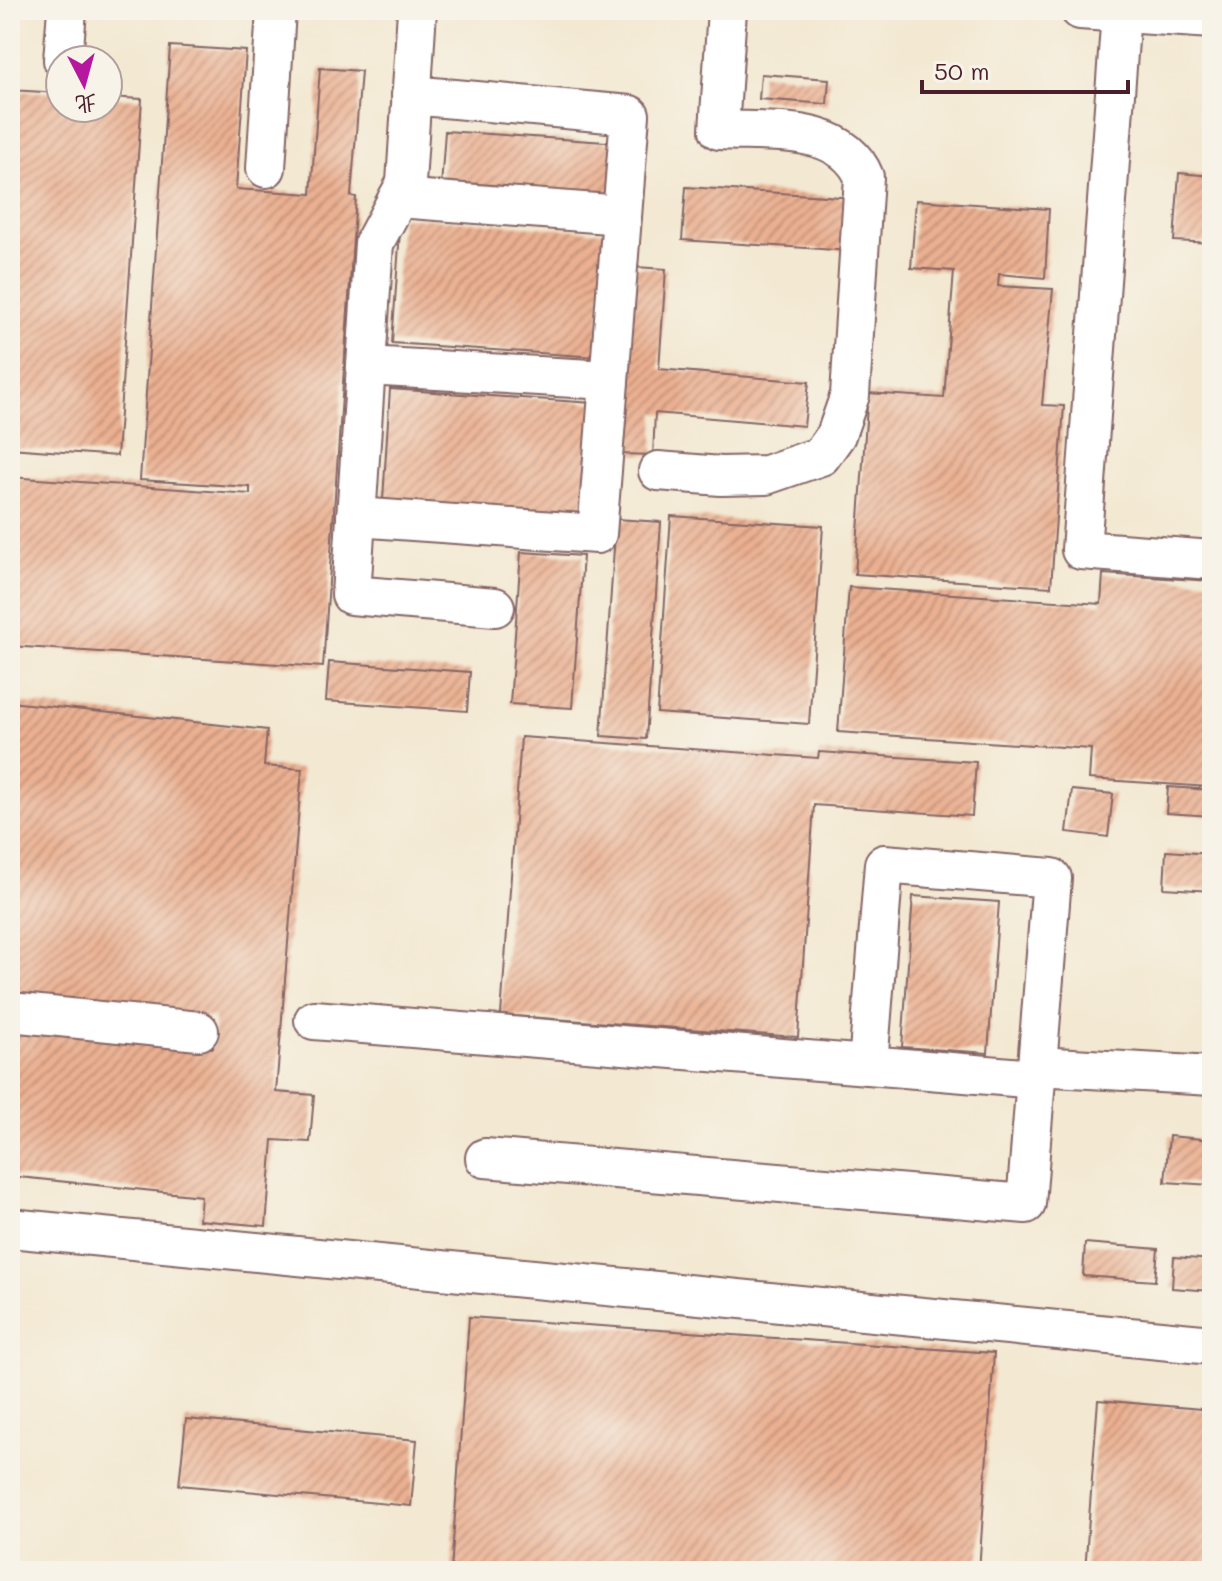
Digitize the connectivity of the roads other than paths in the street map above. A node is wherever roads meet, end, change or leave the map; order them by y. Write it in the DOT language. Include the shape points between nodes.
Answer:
graph roads {
  1 [pos="67,10"];
  2 [pos="276,10"];
  3 [pos="417,10"];
  4 [pos="727,10"];
  5 [pos="1080,10"];
  6 [pos="1121,13"];
  7 [pos="1212,19"];
  8 [pos="64,44"];
  9 [pos="411,95"];
  10 [pos="266,168"];
  11 [pos="398,198"];
  12 [pos="622,215"];
  13 [pos="366,366"];
  14 [pos="609,380"];
  15 [pos="658,471"];
  16 [pos="356,517"];
  17 [pos="1212,560"];
  18 [pos="495,607"];
  19 [pos="10,1012"];
  20 [pos="314,1020"];
  21 [pos="199,1031"];
  22 [pos="868,1065"];
  23 [pos="1036,1072"];
  24 [pos="1212,1076"];
  25 [pos="485,1158"];
  26 [pos="10,1228"];
  27 [pos="1212,1345"];
  1 -- 8 [label="street"];
  2 -- 10 [label="street"];
  3 -- 9 [label="street"];
  4 -- 15 [label="street" via="719,130 822,138 857,159 864,177 850,395 836,435 821,456 798,466 766,475"];
  5 -- 6 [label="street"];
  6 -- 7 [label="street"];
  6 -- 17 [label="street" via="1081,550"];
  9 -- 11 [label="street" via="406,183"];
  9 -- 12 [label="street" via="630,115"];
  11 -- 12 [label="street"];
  11 -- 13 [label="street" via="374,243"];
  12 -- 14 [label="street"];
  13 -- 14 [label="street"];
  13 -- 16 [label="street"];
  14 -- 16 [label="street" via="597,534"];
  16 -- 18 [label="street" via="351,595"];
  19 -- 21 [label="street"];
  20 -- 22 [label="street"];
  22 -- 23 [label="street"];
  22 -- 23 [label="street" via="884,864 1052,878"];
  23 -- 24 [label="street"];
  23 -- 25 [label="street" via="1026,1204"];
  26 -- 27 [label="street"];
}
